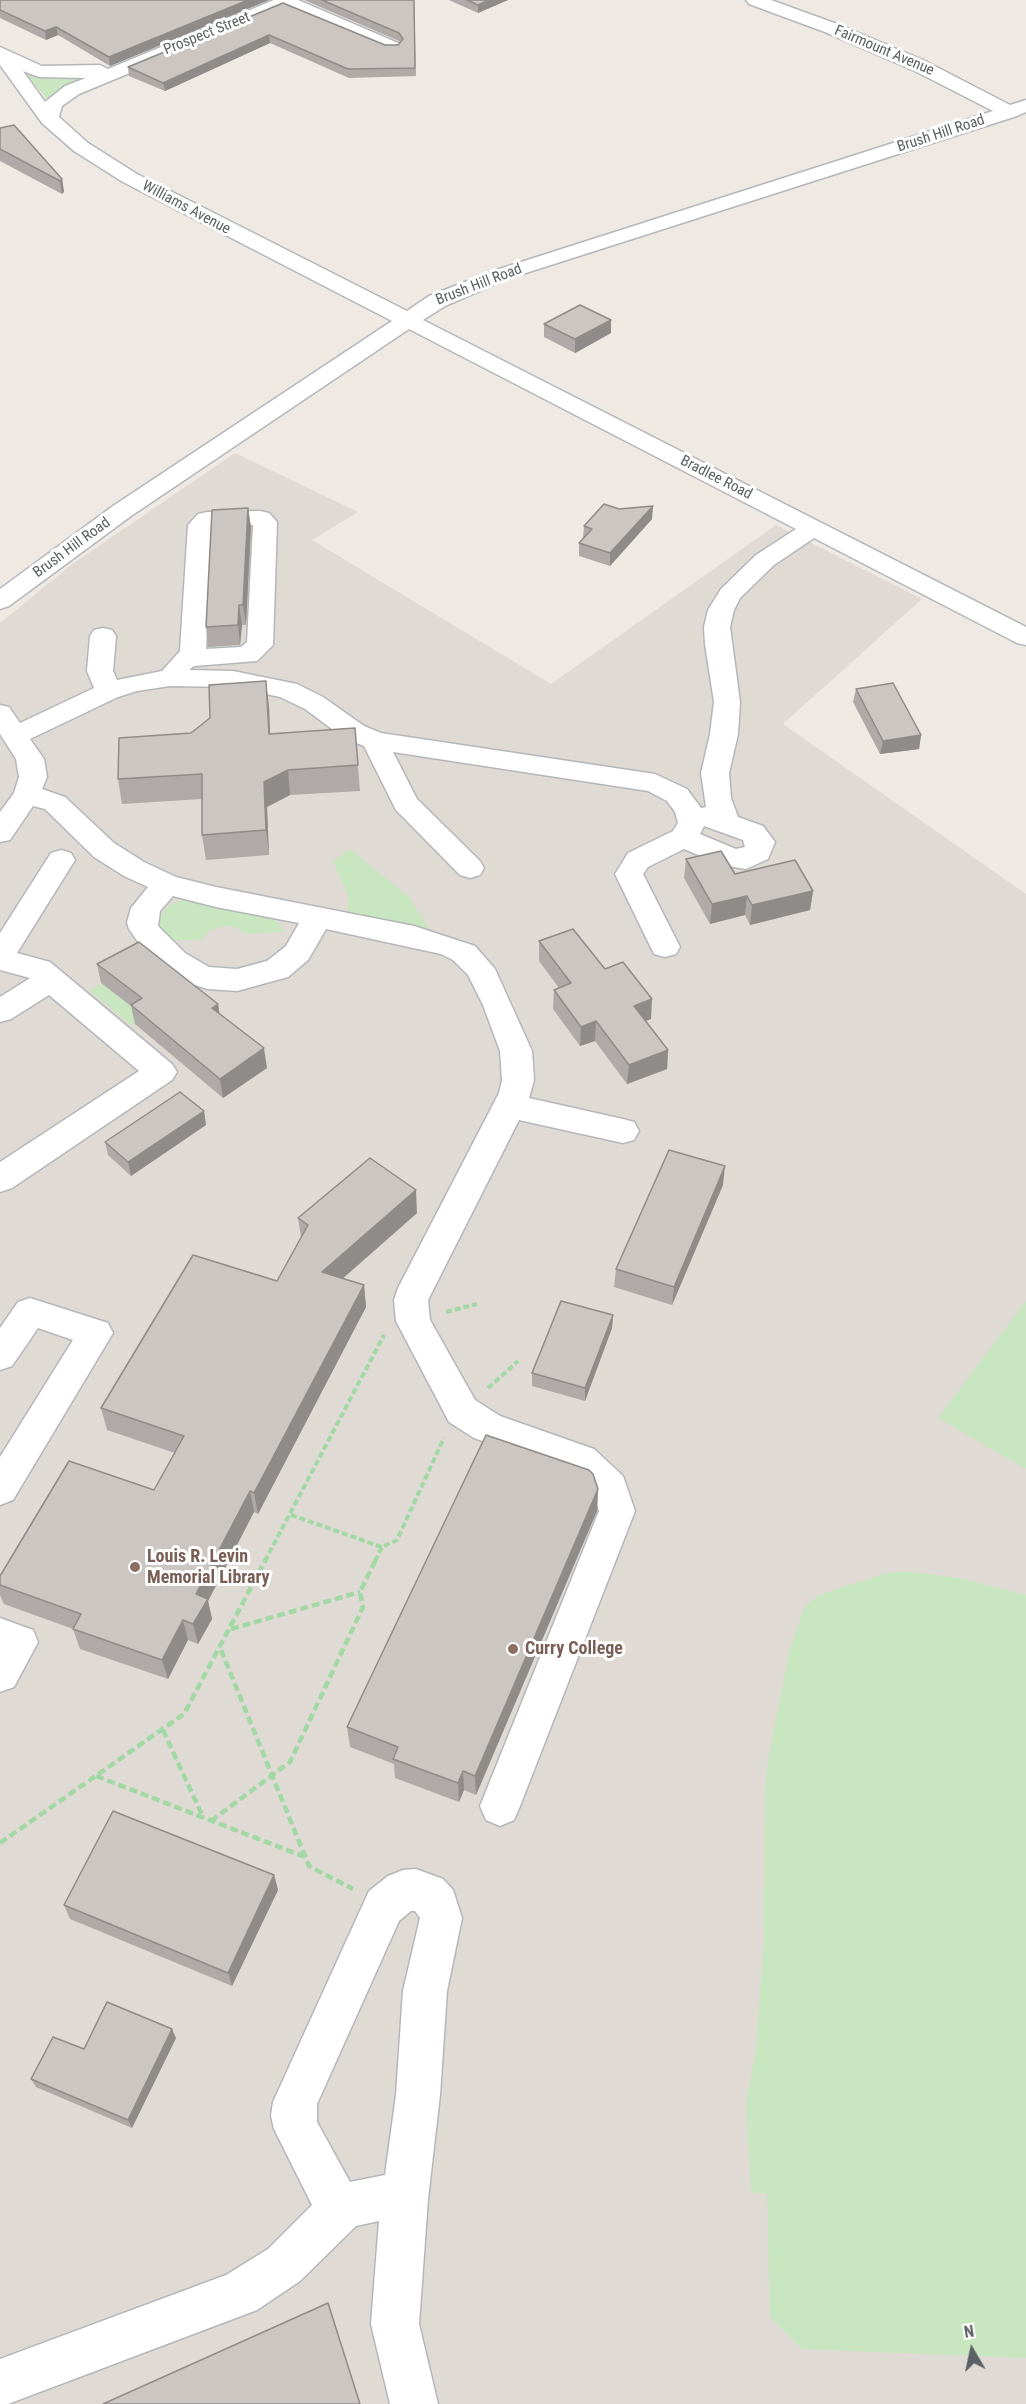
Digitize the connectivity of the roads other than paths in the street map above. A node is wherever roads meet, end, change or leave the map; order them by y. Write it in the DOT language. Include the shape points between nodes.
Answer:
graph roads {
  1 [pos="754,0"];
  2 [pos="286,1"];
  3 [pos="392,47"];
  4 [pos="1,55"];
  5 [pos="125,67"];
  6 [pos="1018,109"];
  7 [pos="50,119"];
  8 [pos="406,321"];
  9 [pos="813,528"];
  10 [pos="0,601"];
  11 [pos="104,636"];
  12 [pos="1026,637"];
  13 [pos="179,668"];
  14 [pos="109,691"];
  15 [pos="0,713"];
  16 [pos="16,735"];
  17 [pos="376,741"];
  18 [pos="715,773"];
  19 [pos="655,783"];
  20 [pos="27,794"];
  21 [pos="689,811"];
  22 [pos="726,824"];
  23 [pos="0,833"];
  24 [pos="683,838"];
  25 [pos="61,860"];
  26 [pos="470,868"];
  27 [pos="167,884"];
  28 [pos="317,918"];
  29 [pos="665,947"];
  30 [pos="0,958"];
  31 [pos="50,980"];
  32 [pos="0,1011"];
  33 [pos="510,1106"];
  34 [pos="624,1131"];
  35 [pos="0,1179"];
  36 [pos="0,1356"];
  37 [pos="0,1489"];
  38 [pos="0,1635"];
  39 [pos="0,1674"];
  40 [pos="500,1806"];
  41 [pos="405,2199"];
  42 [pos="340,2210"];
  43 [pos="0,2383"];
  44 [pos="414,2404"];
  1 -- 6 [label="street, Fairmount Avenue" via="831,28"];
  2 -- 3 [label="street"];
  2 -- 5 [label="street, Prospect Street"];
  4 -- 5 [label="street, Prospect Street" via="27,68 50,72 88,73"];
  4 -- 7 [label="street, Williams Avenue"];
  5 -- 7 [label="street, Prospect Street" via="64,94 53,104"];
  6 -- 8 [label="street, Brush Hill Road" via="500,275 452,294"];
  7 -- 8 [label="street, Williams Avenue" via="81,147 153,192"];
  8 -- 9 [label="street, Bradlee Road"];
  8 -- 10 [label="street, Brush Hill Road" via="122,511"];
  9 -- 12 [label="street, Bradlee Road"];
  9 -- 18 [label="street" via="765,560 730,594 721,610 717,627 726,685 726,717"];
  11 -- 14 [label="street" via="100,671"];
  13 -- 13 [label="street" via="193,654 200,525 207,519 260,518 265,522 260,645 248,655"];
  13 -- 14 [label="street"];
  13 -- 17 [label="street" via="273,685 302,696 354,732"];
  14 -- 16 [label="street"];
  15 -- 16 [label="street"];
  16 -- 20 [label="street" via="32,768"];
  17 -- 19 [label="street"];
  17 -- 26 [label="street" via="406,804"];
  18 -- 19 [label="street" via="681,782"];
  18 -- 22 [label="street" via="717,798"];
  19 -- 21 [label="street" via="671,790"];
  20 -- 23 [label="street"];
  20 -- 27 [label="street" via="55,803 104,850"];
  21 -- 22 [label="street"];
  21 -- 24 [label="street" via="691,829"];
  22 -- 24 [label="street" via="758,837 758,852 746,859 732,858"];
  24 -- 29 [label="street" via="638,860 629,874"];
  25 -- 30 [label="street"];
  27 -- 28 [label="street"];
  27 -- 28 [label="street" via="146,908 144,929 174,960 208,978 250,978 278,969 297,953"];
  28 -- 33 [label="street" via="434,941 472,960 498,1005 516,1051 518,1080"];
  30 -- 31 [label="street" via="32,966"];
  31 -- 32 [label="street"];
  31 -- 35 [label="street" via="161,1072"];
  33 -- 34 [label="street"];
  33 -- 40 [label="street" via="416,1288 411,1300 413,1321 462,1411 487,1427 581,1460 610,1487 617,1511"];
  36 -- 37 [label="street" via="30,1312 96,1333"];
  38 -- 39 [label="street" via="19,1642"];
  41 -- 42 [label="street" via="379,2198"];
  41 -- 42 [label="street" via="425,1991 441,1918 438,1905 428,1894 416,1890 403,1891 384,1906 295,2102 292,2116 296,2129"];
  41 -- 44 [label="street" via="395,2324"];
  42 -- 43 [label="street" via="284,2265 240,2294"];
}
